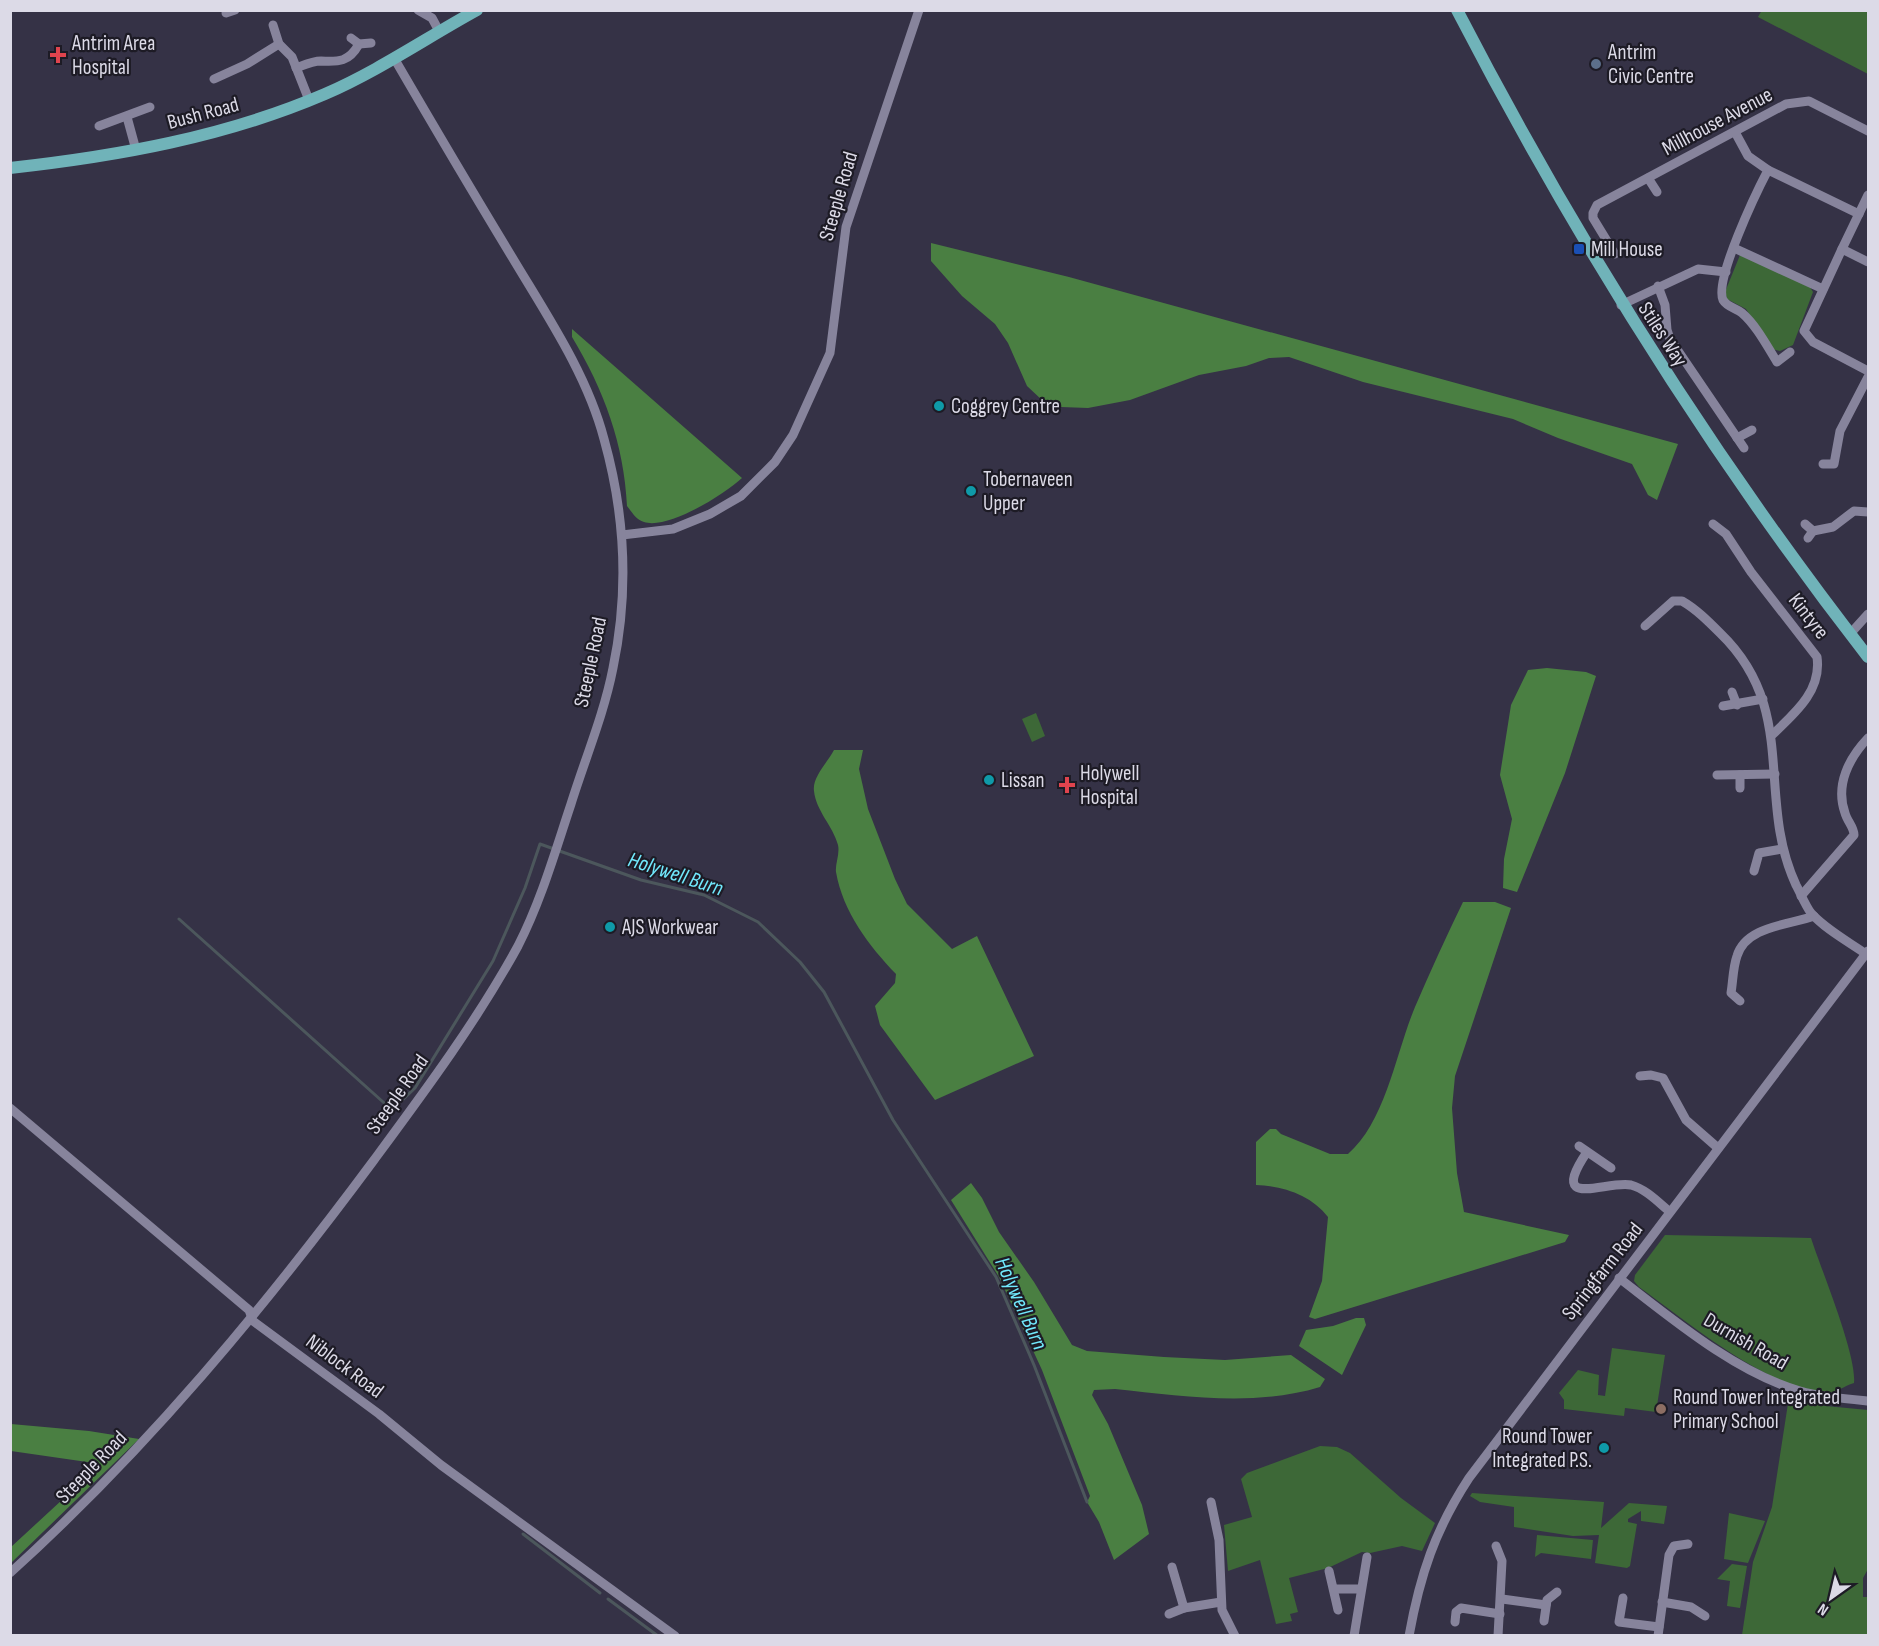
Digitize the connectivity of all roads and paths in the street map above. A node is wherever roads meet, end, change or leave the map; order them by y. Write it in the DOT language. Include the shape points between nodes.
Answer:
graph roads {
  1 [pos="418,10"];
  2 [pos="477,10"];
  3 [pos="919,10"];
  4 [pos="1457,10"];
  5 [pos="273,25"];
  6 [pos="439,31"];
  7 [pos="351,38"];
  8 [pos="371,43"];
  9 [pos="279,44"];
  10 [pos="359,44"];
  11 [pos="394,58"];
  12 [pos="296,68"];
  13 [pos="214,79"];
  14 [pos="309,100"];
  15 [pos="150,107"];
  16 [pos="127,117"];
  17 [pos="99,126"];
  18 [pos="1869,131"];
  19 [pos="1735,132"];
  20 [pos="136,150"];
  21 [pos="10,168"];
  22 [pos="1768,170"];
  23 [pos="1648,178"];
  24 [pos="1657,192"];
  25 [pos="1869,195"];
  26 [pos="1858,214"];
  27 [pos="1734,248"];
  28 [pos="1842,249"];
  29 [pos="1615,254"];
  30 [pos="1869,262"];
  31 [pos="1726,272"];
  32 [pos="1658,286"];
  33 [pos="1822,289"];
  34 [pos="1621,305"];
  35 [pos="1790,352"];
  36 [pos="1869,371"];
  37 [pos="1869,377"];
  38 [pos="1752,430"];
  39 [pos="1737,438"];
  40 [pos="1744,448"];
  41 [pos="1823,464"];
  42 [pos="1869,512"];
  43 [pos="1713,524"];
  44 [pos="1805,524"];
  45 [pos="622,535"];
  46 [pos="1671,589"];
  47 [pos="1675,600"];
  48 [pos="1869,614"];
  49 [pos="1657,616"];
  50 [pos="1664,624"];
  51 [pos="1645,626"];
  52 [pos="1850,634"];
  53 [pos="1869,657"];
  54 [pos="1732,692"];
  55 [pos="1763,699"];
  56 [pos="1737,705"];
  57 [pos="1723,706"];
  58 [pos="1772,735"];
  59 [pos="1869,738"];
  60 [pos="1775,774"];
  61 [pos="1717,775"];
  62 [pos="1740,775"];
  63 [pos="1740,788"];
  64 [pos="1782,849"];
  65 [pos="1754,871"];
  66 [pos="1801,896"];
  67 [pos="1814,916"];
  68 [pos="1867,953"];
  69 [pos="1740,1001"];
  70 [pos="1640,1076"];
  71 [pos="10,1108"];
  72 [pos="1718,1149"];
  73 [pos="1611,1168"];
  74 [pos="1670,1212"];
  75 [pos="1619,1278"];
  76 [pos="251,1316"];
  77 [pos="1869,1401"];
  78 [pos="1211,1502"];
  79 [pos="1688,1544"];
  80 [pos="1496,1546"];
  81 [pos="1367,1557"];
  82 [pos="1172,1567"];
  83 [pos="1329,1571"];
  84 [pos="10,1574"];
  85 [pos="1334,1589"];
  86 [pos="1361,1589"];
  87 [pos="1557,1592"];
  88 [pos="1623,1598"];
  89 [pos="1502,1599"];
  90 [pos="1221,1602"];
  91 [pos="1662,1602"];
  92 [pos="1546,1605"];
  93 [pos="1184,1608"];
  94 [pos="1338,1610"];
  95 [pos="1169,1614"];
  96 [pos="1500,1614"];
  97 [pos="1705,1616"];
  98 [pos="1544,1621"];
  99 [pos="1455,1622"];
  100 [pos="1659,1631"];
  101 [pos="675,1635"];
  102 [pos="1235,1635"];
  103 [pos="1354,1635"];
  104 [pos="1409,1635"];
  105 [pos="1498,1635"];
  1 -- 6 [label="street" via="432,18"];
  2 -- 6 [label="main road"];
  3 -- 45 [label="street, Steeple Road" via="846,227 830,353 793,435 775,462 741,496 673,529"];
  4 -- 34 [label="main road, Stiles Way"];
  5 -- 9 [label="street"];
  6 -- 11 [label="main road"];
  7 -- 10 [label="street"];
  8 -- 10 [label="street"];
  9 -- 12 [label="street" via="292,57"];
  9 -- 13 [label="street"];
  10 -- 12 [label="street" via="340,63 318,61"];
  11 -- 14 [label="main road, Bush Road"];
  11 -- 45 [label="street, Steeple Road" via="572,363 604,437"];
  12 -- 14 [label="street"];
  14 -- 20 [label="main road, Bush Road" via="236,126"];
  15 -- 16 [label="street"];
  16 -- 17 [label="street"];
  16 -- 20 [label="street"];
  18 -- 19 [label="street, Millhouse Avenue" via="1802,101 1786,104"];
  19 -- 22 [label="street" via="1748,156"];
  19 -- 23 [label="street, Millhouse Avenue"];
  20 -- 21 [label="main road, Bush Road"];
  22 -- 26 [label="street"];
  22 -- 27 [label="street" via="1746,212"];
  23 -- 24 [label="street, Millhouse Avenue"];
  23 -- 29 [label="street, Millhouse Avenue" via="1597,205 1593,211 1593,218"];
  25 -- 26 [label="street"];
  26 -- 28 [label="street"];
  27 -- 31 [label="street"];
  27 -- 33 [label="street"];
  28 -- 30 [label="street"];
  28 -- 33 [label="street"];
  31 -- 32 [label="street" via="1702,268"];
  31 -- 35 [label="street" via="1722,292 1725,302 1745,316 1777,362"];
  32 -- 34 [label="street"];
  32 -- 39 [label="street" via="1667,312 1668,334"];
  33 -- 36 [label="street" via="1804,326 1805,334"];
  34 -- 52 [label="main road, Stiles Way" via="1685,405"];
  37 -- 41 [label="street" via="1840,431 1834,465"];
  38 -- 39 [label="street"];
  39 -- 40 [label="street"];
  42 -- 44 [label="street" via="1852,512 1833,527 1810,535"];
  43 -- 58 [label="street, Kintyre" via="1726,534 1817,657 1816,679 1807,698"];
  45 -- 76 [label="street, Steeple Road" via="623,578 613,667 555,853 526,929 475,1016 414,1107"];
  46 -- 47 [label="street"];
  47 -- 49 [label="street"];
  47 -- 55 [label="street" via="1699,614 1732,646 1751,672"];
  48 -- 52 [label="street"];
  49 -- 50 [label="street"];
  49 -- 51 [label="street"];
  52 -- 53 [label="main road, Stiles Way"];
  54 -- 56 [label="street"];
  55 -- 56 [label="street"];
  55 -- 58 [label="street"];
  56 -- 57 [label="street"];
  58 -- 60 [label="street"];
  59 -- 66 [label="street" via="1844,773 1842,801 1854,835"];
  60 -- 62 [label="street"];
  60 -- 64 [label="street"];
  61 -- 62 [label="street"];
  62 -- 63 [label="street"];
  64 -- 65 [label="street" via="1759,853"];
  64 -- 66 [label="street"];
  66 -- 67 [label="street"];
  67 -- 68 [label="street"];
  67 -- 69 [label="street" via="1752,935 1743,944 1731,993"];
  68 -- 72 [label="street, Springfarm Road"];
  70 -- 72 [label="street" via="1663,1078 1686,1120"];
  71 -- 76 [label="street, Niblock Road" via="249,1310"];
  72 -- 74 [label="street, Springfarm Road"];
  73 -- 74 [label="street" via="1583,1149 1574,1182 1586,1191 1634,1186"];
  74 -- 75 [label="street, Springfarm Road"];
  75 -- 77 [label="street, Durnish Road" via="1750,1369 1799,1391"];
  75 -- 104 [label="street, Springfarm Road" via="1447,1512 1423,1570"];
  76 -- 84 [label="street, Steeple Road" via="134,1453"];
  76 -- 101 [label="street, Niblock Road" via="253,1322 440,1464"];
  78 -- 90 [label="street" via="1209,1515 1221,1560"];
  79 -- 91 [label="street" via="1671,1550"];
  80 -- 89 [label="street" via="1502,1561"];
  81 -- 86 [label="street"];
  82 -- 93 [label="street"];
  83 -- 85 [label="street"];
  85 -- 86 [label="street"];
  85 -- 94 [label="street"];
  86 -- 103 [label="street"];
  87 -- 92 [label="street"];
  88 -- 100 [label="street" via="1619,1622"];
  89 -- 92 [label="street"];
  89 -- 96 [label="street"];
  90 -- 93 [label="street"];
  90 -- 102 [label="street" via="1226,1622"];
  91 -- 97 [label="street" via="1691,1607"];
  91 -- 100 [label="street"];
  92 -- 98 [label="street"];
  93 -- 95 [label="street"];
  96 -- 99 [label="street" via="1461,1608 1456,1612"];
  96 -- 105 [label="street"];
}
